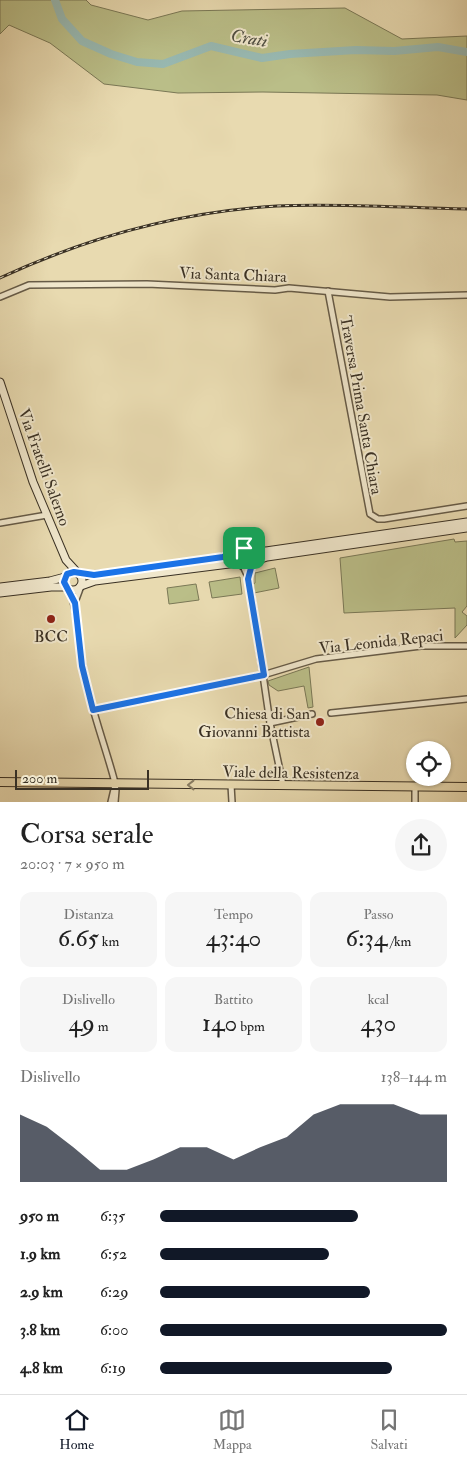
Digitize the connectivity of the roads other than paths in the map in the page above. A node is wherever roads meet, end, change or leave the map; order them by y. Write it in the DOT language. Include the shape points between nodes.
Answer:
graph roads {
  1 [pos="328,291"];
  2 [pos="467,295"];
  3 [pos="0,297"];
  4 [pos="0,382"];
  5 [pos="467,506"];
  6 [pos="47,515"];
  7 [pos="467,522"];
  8 [pos="0,523"];
  9 [pos="467,528"];
  10 [pos="250,550"];
  11 [pos="237,552"];
  12 [pos="66,560"];
  13 [pos="252,563"];
  14 [pos="240,564"];
  15 [pos="78,573"];
  16 [pos="66,576"];
  17 [pos="248,579"];
  18 [pos="81,586"];
  19 [pos="0,587"];
  20 [pos="68,588"];
  21 [pos="0,593"];
  22 [pos="75,603"];
  23 [pos="467,646"];
  24 [pos="264,675"];
  25 [pos="467,699"];
  26 [pos="93,710"];
  27 [pos="331,713"];
  28 [pos="312,714"];
  29 [pos="270,723"];
  30 [pos="0,782"];
  31 [pos="115,784"];
  32 [pos="231,785"];
  33 [pos="283,785"];
  34 [pos="415,788"];
  35 [pos="467,788"];
  36 [pos="111,802"];
  37 [pos="114,802"];
  38 [pos="232,802"];
  39 [pos="416,802"];
  1 -- 2 [label="street, Via Santa Chiara" via="390,297"];
  1 -- 3 [label="street, Via Santa Chiara" via="147,284 29,285"];
  1 -- 5 [label="street, Traversa Prima Santa Chiara" via="370,514 384,519"];
  4 -- 6 [label="street, Via Fratelli Salerno"];
  6 -- 8 [label="street"];
  6 -- 12 [label="street, Via Fratelli Salerno"];
  7 -- 10 [label="street" via="266,551"];
  9 -- 13 [label="street" via="266,557"];
  10 -- 11 [label="street" via="244,548"];
  10 -- 13 [label="street"];
  11 -- 14 [label="street"];
  11 -- 15 [label="street" via="155,567 94,575"];
  12 -- 15 [label="street, Via Fratelli Salerno"];
  12 -- 16 [label="street, Via Fratelli Salerno"];
  13 -- 14 [label="street"];
  13 -- 17 [label="street"];
  14 -- 17 [label="street"];
  14 -- 18 [label="street" via="94,581"];
  15 -- 16 [label="street"];
  15 -- 18 [label="street" via="82,578"];
  16 -- 19 [label="street"];
  16 -- 20 [label="street" via="64,582"];
  17 -- 24 [label="street"];
  18 -- 20 [label="street" via="75,590"];
  18 -- 22 [label="street"];
  20 -- 21 [label="street"];
  20 -- 22 [label="street"];
  22 -- 26 [label="street" via="82,666"];
  23 -- 24 [label="street, Via Leonida Repaci" via="421,646 316,659"];
  24 -- 26 [label="street, Via Leonida Repaci"];
  24 -- 29 [label="street"];
  25 -- 27 [label="street"];
  26 -- 31 [label="street"];
  28 -- 29 [label="street"];
  29 -- 33 [label="street"];
  30 -- 31 [label="main road, Viale della Resistenza"];
  32 -- 31 [label="main road, Viale della Resistenza, one-way"];
  31 -- 36 [label="street"];
  31 -- 37 [label="street"];
  32 -- 33 [label="main road, Viale della Resistenza"];
  32 -- 38 [label="street"];
  33 -- 34 [label="main road, Viale della Resistenza"];
  34 -- 35 [label="main road, Viale della Resistenza"];
  34 -- 39 [label="street"];
}
